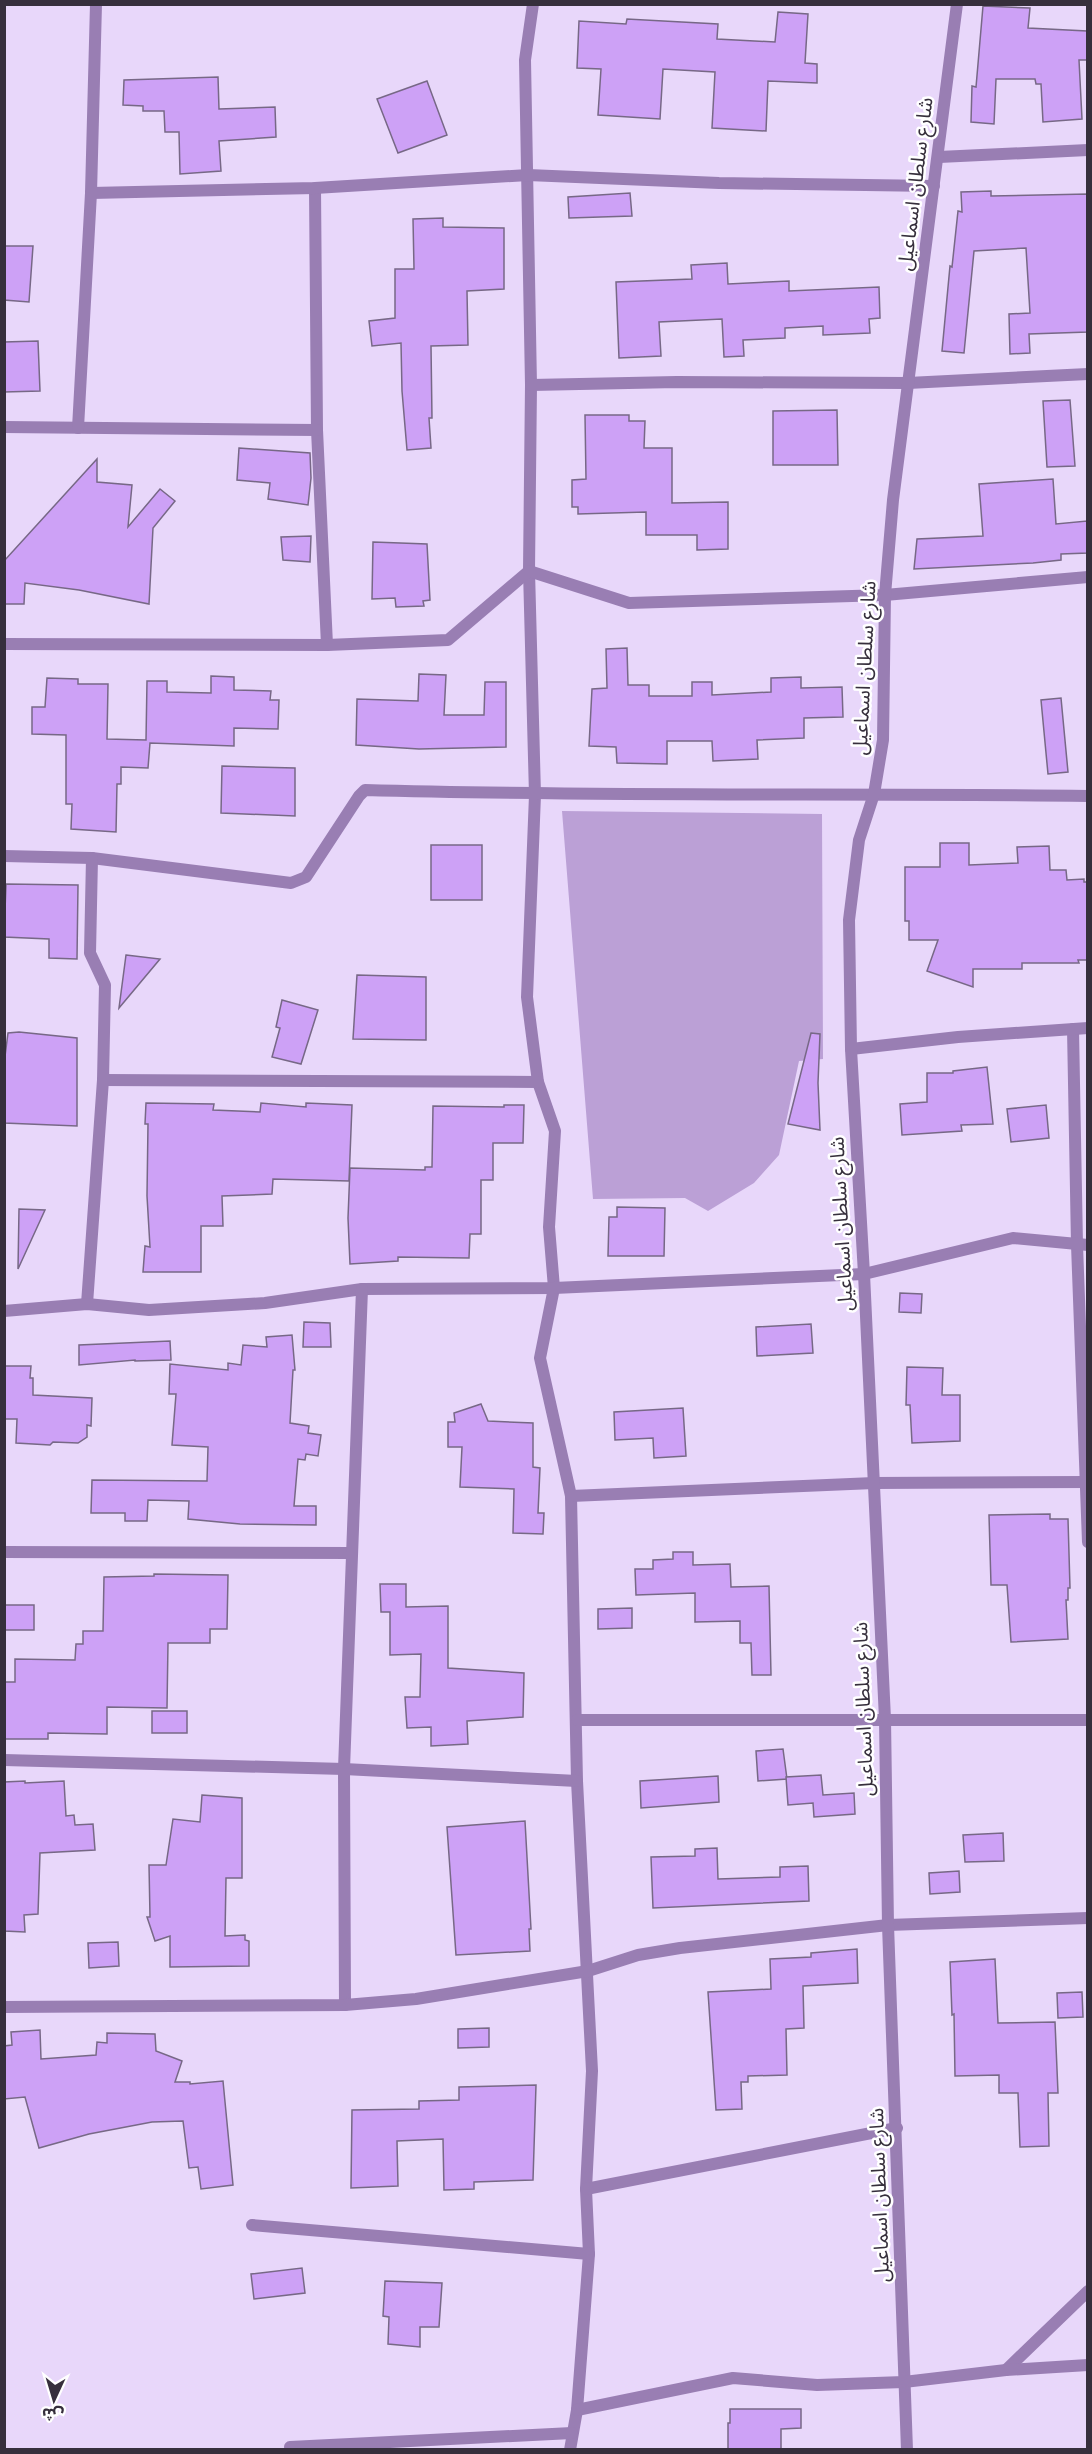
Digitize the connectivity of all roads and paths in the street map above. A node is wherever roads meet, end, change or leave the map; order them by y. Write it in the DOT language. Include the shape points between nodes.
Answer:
graph roads {
  1 [pos="96,4"];
  2 [pos="533,4"];
  3 [pos="957,4"];
  4 [pos="1088,150"];
  5 [pos="939,157"];
  6 [pos="528,175"];
  7 [pos="934,186"];
  8 [pos="315,188"];
  9 [pos="91,193"];
  10 [pos="1088,374"];
  11 [pos="908,383"];
  12 [pos="531,385"];
  13 [pos="4,427"];
  14 [pos="78,428"];
  15 [pos="317,430"];
  16 [pos="529,572"];
  17 [pos="1088,577"];
  18 [pos="885,595"];
  19 [pos="4,644"];
  20 [pos="327,645"];
  21 [pos="874,794"];
  22 [pos="535,795"];
  23 [pos="1088,796"];
  24 [pos="4,856"];
  25 [pos="92,858"];
  26 [pos="1088,1028"];
  27 [pos="1073,1029"];
  28 [pos="851,1049"];
  29 [pos="103,1080"];
  30 [pos="538,1082"];
  31 [pos="1082,1245"];
  32 [pos="864,1274"];
  33 [pos="554,1288"];
  34 [pos="362,1289"];
  35 [pos="87,1304"];
  36 [pos="4,1311"];
  37 [pos="1087,1482"];
  38 [pos="874,1483"];
  39 [pos="571,1496"];
  40 [pos="1088,1542"];
  41 [pos="4,1552"];
  42 [pos="352,1553"];
  43 [pos="885,1719"];
  44 [pos="577,1720"];
  45 [pos="1088,1720"];
  46 [pos="4,1760"];
  47 [pos="344,1769"];
  48 [pos="577,1781"];
  49 [pos="1088,1918"];
  50 [pos="888,1925"];
  51 [pos="588,1971"];
  52 [pos="345,2005"];
  53 [pos="4,2007"];
  54 [pos="897,2128"];
  55 [pos="586,2189"];
  56 [pos="252,2225"];
  57 [pos="589,2254"];
  58 [pos="1088,2291"];
  59 [pos="1088,2365"];
  60 [pos="1006,2370"];
  61 [pos="904,2382"];
  62 [pos="577,2410"];
  63 [pos="572,2433"];
  64 [pos="290,2447"];
  65 [pos="570,2450"];
  66 [pos="907,2450"];
  1 -- 9 [label="street"];
  2 -- 6 [label="street" via="525,60"];
  3 -- 5 [label="street, شارع سلطان اسماعيل"];
  4 -- 5 [label="street"];
  5 -- 7 [label="street, شارع سلطان اسماعيل"];
  6 -- 7 [label="street"];
  6 -- 8 [label="street"];
  6 -- 12 [label="street"];
  7 -- 11 [label="street, شارع سلطان اسماعيل"];
  8 -- 9 [label="street"];
  8 -- 15 [label="street"];
  9 -- 14 [label="street"];
  10 -- 11 [label="street"];
  11 -- 12 [label="street"];
  11 -- 18 [label="street, شارع سلطان اسماعيل"];
  12 -- 16 [label="street"];
  13 -- 14 [label="street"];
  14 -- 15 [label="street"];
  15 -- 20 [label="street"];
  16 -- 18 [label="street" via="629,603"];
  16 -- 20 [label="street" via="448,640"];
  16 -- 22 [label="street"];
  17 -- 18 [label="street"];
  18 -- 21 [label="street, شارع سلطان اسماعيل" via="883,740"];
  19 -- 20 [label="street"];
  21 -- 22 [label="street"];
  21 -- 23 [label="street"];
  21 -- 28 [label="street, شارع سلطان اسماعيل" via="859,840 853,879 848,961"];
  22 -- 25 [label="street" via="365,790 306,877 291,883"];
  22 -- 30 [label="street" via="526,997"];
  24 -- 25 [label="street"];
  25 -- 29 [label="street" via="90,953 105,985"];
  26 -- 27 [label="street"];
  27 -- 28 [label="street"];
  27 -- 31 [label="street"];
  28 -- 32 [label="street, شارع سلطان اسماعيل"];
  29 -- 30 [label="street"];
  29 -- 35 [label="street"];
  30 -- 33 [label="street" via="555,1131 549,1227"];
  31 -- 32 [label="street" via="1013,1238"];
  31 -- 37 [label="street"];
  32 -- 33 [label="street"];
  32 -- 38 [label="street, شارع سلطان اسماعيل"];
  33 -- 34 [label="street"];
  33 -- 39 [label="street" via="540,1358"];
  34 -- 35 [label="street" via="265,1304 149,1310"];
  34 -- 42 [label="street"];
  35 -- 36 [label="street"];
  37 -- 38 [label="street"];
  37 -- 40 [label="street"];
  38 -- 39 [label="street"];
  38 -- 43 [label="street, شارع سلطان اسماعيل"];
  39 -- 44 [label="street"];
  41 -- 42 [label="street"];
  42 -- 47 [label="street"];
  43 -- 44 [label="street"];
  43 -- 45 [label="street"];
  43 -- 50 [label="street, شارع سلطان اسماعيل"];
  44 -- 48 [label="street"];
  46 -- 47 [label="street"];
  47 -- 48 [label="street"];
  47 -- 52 [label="street"];
  48 -- 51 [label="street"];
  49 -- 50 [label="street"];
  50 -- 51 [label="street" via="680,1948 638,1955"];
  50 -- 54 [label="street, شارع سلطان اسماعيل"];
  51 -- 52 [label="street" via="427,1998"];
  51 -- 55 [label="street" via="592,2071"];
  52 -- 53 [label="street"];
  54 -- 55 [label="street"];
  54 -- 61 [label="street, شارع سلطان اسماعيل"];
  55 -- 57 [label="street"];
  56 -- 57 [label="street"];
  57 -- 62 [label="street"];
  58 -- 60 [label="street"];
  59 -- 60 [label="street"];
  60 -- 61 [label="street"];
  61 -- 62 [label="street" via="817,2385 733,2378"];
  61 -- 66 [label="street, شارع سلطان اسماعيل"];
  62 -- 63 [label="street"];
  63 -- 64 [label="street"];
  63 -- 65 [label="street"];
}
